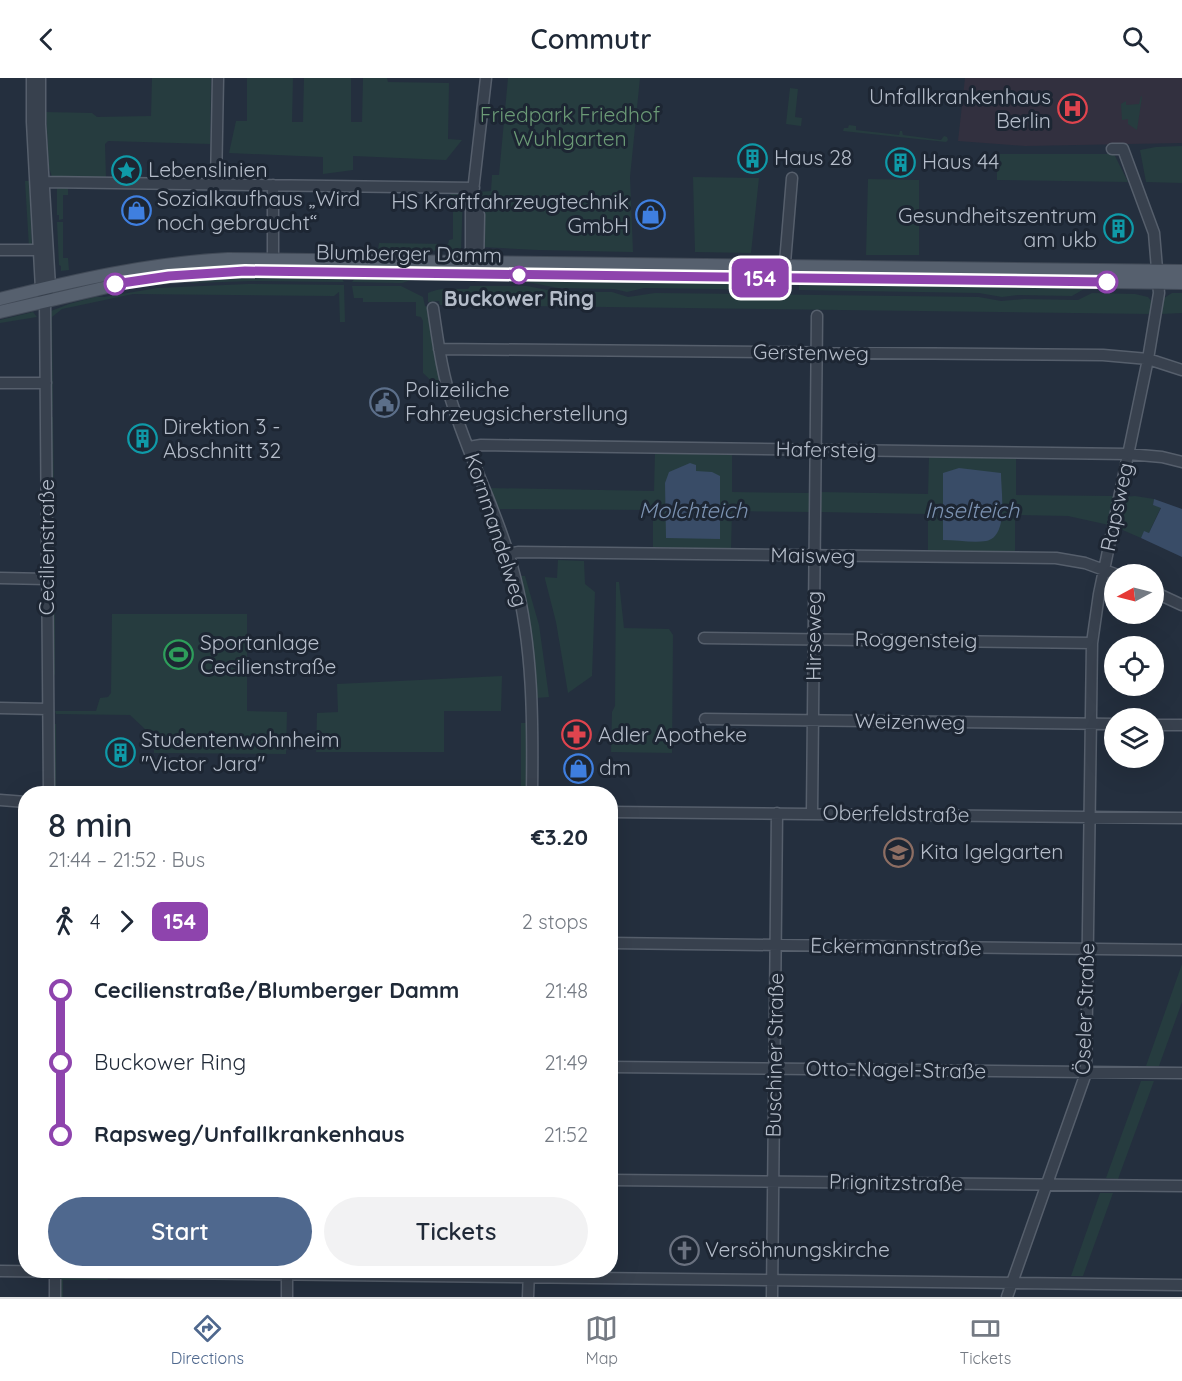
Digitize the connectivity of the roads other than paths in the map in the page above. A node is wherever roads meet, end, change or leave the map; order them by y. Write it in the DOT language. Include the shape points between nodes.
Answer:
graph roads {
  1 [pos="32,78"];
  2 [pos="40,78"];
  3 [pos="218,78"];
  4 [pos="486,78"];
  5 [pos="1112,148"];
  6 [pos="792,178"];
  7 [pos="44,182"];
  8 [pos="216,184"];
  9 [pos="273,185"];
  10 [pos="473,192"];
  11 [pos="0,250"];
  12 [pos="40,250"];
  13 [pos="273,259"];
  14 [pos="475,269"];
  15 [pos="1182,271"];
  16 [pos="784,272"];
  17 [pos="1159,277"];
  18 [pos="1182,283"];
  19 [pos="45,292"];
  20 [pos="0,299"];
  21 [pos="433,308"];
  22 [pos="0,312"];
  23 [pos="817,316"];
  24 [pos="439,349"];
  25 [pos="817,353"];
  26 [pos="1148,360"];
  27 [pos="1182,370"];
  28 [pos="0,383"];
  29 [pos="45,383"];
  30 [pos="469,447"];
  31 [pos="816,449"];
  32 [pos="1128,454"];
  33 [pos="1182,462"];
  34 [pos="508,554"];
  35 [pos="815,555"];
  36 [pos="1105,564"];
  37 [pos="1104,569"];
  38 [pos="0,578"];
  39 [pos="47,579"];
  40 [pos="1164,597"];
  41 [pos="1182,605"];
  42 [pos="704,638"];
  43 [pos="813,639"];
  44 [pos="1092,643"];
  45 [pos="0,708"];
  46 [pos="48,709"];
  47 [pos="705,718"];
  48 [pos="813,721"];
  49 [pos="1091,723"];
  50 [pos="1104,724"];
  51 [pos="1164,725"];
  52 [pos="1182,725"];
  53 [pos="49,786"];
  54 [pos="532,786"];
  55 [pos="0,800"];
  56 [pos="18,801"];
  57 [pos="618,812"];
  58 [pos="777,813"];
  59 [pos="812,813"];
  60 [pos="1090,817"];
  61 [pos="1182,818"];
  62 [pos="618,942"];
  63 [pos="776,945"];
  64 [pos="1088,949"];
  65 [pos="1182,950"];
  66 [pos="618,1067"];
  67 [pos="774,1069"];
  68 [pos="1086,1073"];
  69 [pos="1182,1073"];
  70 [pos="618,1180"];
  71 [pos="773,1182"];
  72 [pos="1046,1185"];
  73 [pos="1182,1186"];
  74 [pos="0,1271"];
  75 [pos="18,1271"];
  76 [pos="618,1276"];
  77 [pos="55,1278"];
  78 [pos="287,1278"];
  79 [pos="529,1278"];
  80 [pos="772,1280"];
  81 [pos="1012,1283"];
  82 [pos="1182,1285"];
  83 [pos="56,1297"];
  84 [pos="287,1297"];
  85 [pos="528,1297"];
  86 [pos="772,1297"];
  87 [pos="1007,1297"];
  1 -- 12 [label="street, Cecilienstraße"];
  2 -- 7 [label="street, Cecilienstraße"];
  3 -- 8 [label="street"];
  4 -- 10 [label="street"];
  5 -- 17 [label="street, Rapsweg" via="1123,149 1134,176 1154,233"];
  6 -- 16 [label="street"];
  7 -- 8 [label="street"];
  7 -- 19 [label="street, Cecilienstraße"];
  8 -- 9 [label="street"];
  9 -- 10 [label="street"];
  9 -- 13 [label="street"];
  10 -- 14 [label="street" via="479,215"];
  11 -- 12 [label="street"];
  12 -- 19 [label="street, Cecilienstraße"];
  13 -- 14 [label="main road, Blumberger Damm"];
  13 -- 19 [label="main road, Blumberger Damm" via="207,260 123,270"];
  14 -- 16 [label="main road, Blumberger Damm"];
  14 -- 19 [label="main road, Blumberger Damm" via="204,273"];
  15 -- 17 [label="main road, Blumberger Damm"];
  16 -- 17 [label="main road, Blumberger Damm"];
  17 -- 18 [label="main road, Blumberger Damm"];
  17 -- 26 [label="street, Rapsweg"];
  19 -- 20 [label="main road, Blumberger Damm"];
  19 -- 22 [label="main road, Blumberger Damm"];
  19 -- 29 [label="street, Cecilienstraße"];
  21 -- 24 [label="street, Kornmandelweg"];
  23 -- 25 [label="street, Hirseweg"];
  24 -- 25 [label="street, Gerstenweg"];
  24 -- 30 [label="street, Kornmandelweg" via="451,400"];
  25 -- 26 [label="street, Gerstenweg" via="1097,355"];
  25 -- 31 [label="street, Hirseweg"];
  26 -- 27 [label="street, Gerstenweg"];
  26 -- 32 [label="street, Rapsweg"];
  28 -- 29 [label="street"];
  29 -- 39 [label="street, Cecilienstraße"];
  30 -- 31 [label="street, Hafersteig"];
  30 -- 34 [label="street, Kornmandelweg"];
  31 -- 32 [label="street, Hafersteig"];
  31 -- 35 [label="street, Hirseweg"];
  32 -- 33 [label="street, Hafersteig"];
  32 -- 36 [label="street, Rapsweg"];
  34 -- 35 [label="street, Maisweg"];
  34 -- 54 [label="street, Kornmandelweg" via="523,611 531,671"];
  35 -- 37 [label="street, Maisweg" via="1056,558"];
  35 -- 43 [label="street, Hirseweg"];
  37 -- 44 [label="street, Rapsweg"];
  38 -- 39 [label="street"];
  39 -- 46 [label="street, Cecilienstraße"];
  40 -- 41 [label="street"];
  42 -- 43 [label="street, Roggensteig"];
  43 -- 44 [label="street, Roggensteig"];
  43 -- 48 [label="street, Hirseweg"];
  44 -- 49 [label="street, Rapsweg"];
  45 -- 46 [label="street"];
  46 -- 53 [label="street, Cecilienstraße"];
  47 -- 48 [label="street, Weizenweg"];
  48 -- 49 [label="street, Weizenweg"];
  48 -- 59 [label="street, Hirseweg"];
  49 -- 50 [label="street, Weizenweg"];
  49 -- 60 [label="street, Rapsweg"];
  51 -- 52 [label="street"];
  55 -- 56 [label="street"];
  57 -- 58 [label="street, Oberfeldstraße"];
  58 -- 59 [label="street, Oberfeldstraße"];
  58 -- 63 [label="street, Buschiner Straße"];
  59 -- 60 [label="street, Oberfeldstraße"];
  60 -- 61 [label="street, Oberfeldstraße"];
  60 -- 64 [label="street, Öseler Straße"];
  62 -- 63 [label="street, Eckermannstraße"];
  63 -- 64 [label="street, Eckermannstraße"];
  63 -- 67 [label="street, Buschiner Straße"];
  64 -- 65 [label="street, Eckermannstraße"];
  64 -- 68 [label="street, Öseler Straße"];
  66 -- 67 [label="street, Otto-Nagel-Straße"];
  67 -- 68 [label="street, Otto-Nagel-Straße"];
  67 -- 71 [label="street, Buschiner Straße"];
  68 -- 69 [label="street, Otto-Nagel-Straße"];
  68 -- 72 [label="street, Öseler Straße"];
  70 -- 71 [label="street, Prignitzstraße"];
  71 -- 72 [label="street, Prignitzstraße"];
  71 -- 80 [label="street, Buschiner Straße"];
  72 -- 73 [label="street, Prignitzstraße"];
  72 -- 81 [label="street, Öseler Straße"];
  74 -- 75 [label="street"];
  76 -- 80 [label="street"];
  77 -- 83 [label="street"];
  78 -- 84 [label="street"];
  79 -- 85 [label="street"];
  80 -- 81 [label="street"];
  80 -- 86 [label="street, Buschiner Straße"];
  81 -- 82 [label="street"];
  81 -- 87 [label="street, Öseler Straße"];
}
